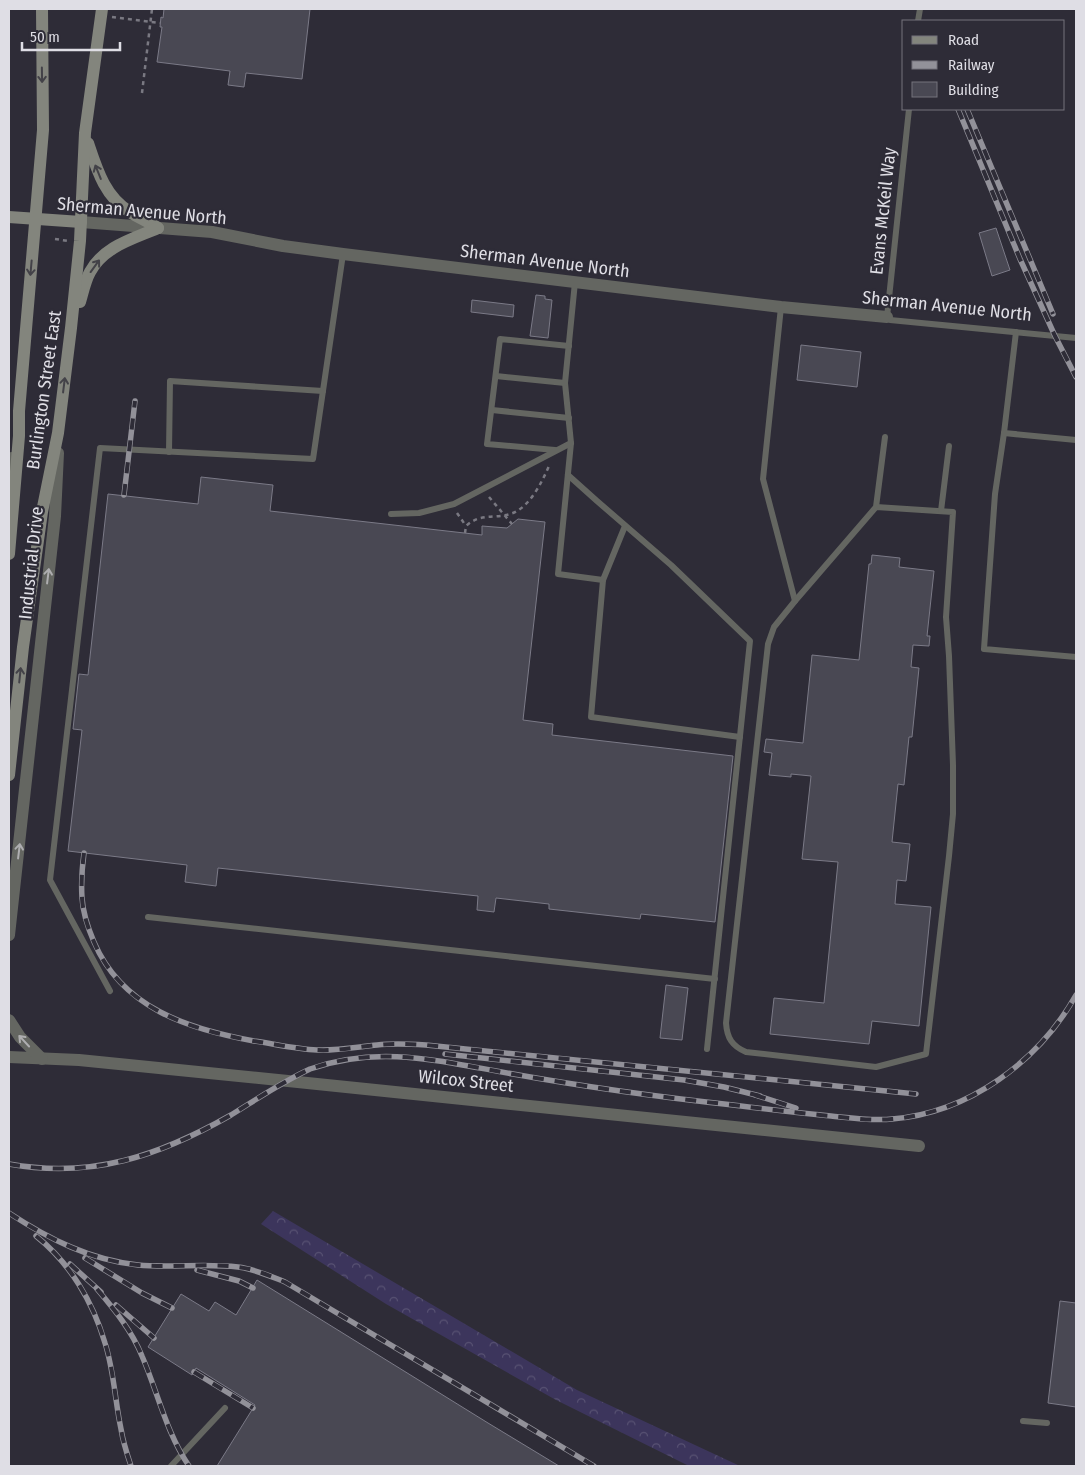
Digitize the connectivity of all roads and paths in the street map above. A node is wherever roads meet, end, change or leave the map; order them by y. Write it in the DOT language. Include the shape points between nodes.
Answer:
graph roads {
  1 [pos="42,9"];
  2 [pos="152,9"];
  3 [pos="101,11"];
  4 [pos="151,22"];
  5 [pos="160,22"];
  6 [pos="142,93"];
  7 [pos="909,110"];
  8 [pos="85,133"];
  9 [pos="9,217"];
  10 [pos="36,220"];
  11 [pos="81,222"];
  12 [pos="158,228"];
  13 [pos="55,239"];
  14 [pos="70,241"];
  15 [pos="343,254"];
  16 [pos="575,282"];
  17 [pos="780,307"];
  18 [pos="886,317"];
  19 [pos="72,328"];
  20 [pos="1016,332"];
  21 [pos="1076,338"];
  22 [pos="569,346"];
  23 [pos="496,376"];
  24 [pos="565,383"];
  25 [pos="323,391"];
  26 [pos="492,410"];
  27 [pos="19,411"];
  28 [pos="569,418"];
  29 [pos="58,433"];
  30 [pos="1004,433"];
  31 [pos="886,437"];
  32 [pos="1076,440"];
  33 [pos="571,443"];
  34 [pos="949,446"];
  35 [pos="555,450"];
  36 [pos="169,452"];
  37 [pos="568,475"];
  38 [pos="9,479"];
  39 [pos="483,490"];
  40 [pos="452,505"];
  41 [pos="876,507"];
  42 [pos="941,511"];
  43 [pos="391,514"];
  44 [pos="503,515"];
  45 [pos="512,524"];
  46 [pos="466,526"];
  47 [pos="625,526"];
  48 [pos="465,533"];
  49 [pos="9,554"];
  50 [pos="603,580"];
  51 [pos="794,601"];
  52 [pos="1076,657"];
  53 [pos="740,737"];
  54 [pos="9,775"];
  55 [pos="148,917"];
  56 [pos="9,934"];
  57 [pos="714,979"];
  58 [pos="110,990"];
  59 [pos="9,1020"];
  60 [pos="707,1050"];
  61 [pos="9,1057"];
  62 [pos="42,1059"];
  63 [pos="918,1146"];
  64 [pos="225,1408"];
  65 [pos="1023,1421"];
  66 [pos="1047,1423"];
  67 [pos="172,1466"];
  1 -- 10 [label="main road, Burlington Street East, one-way" via="43,130"];
  2 -- 4 [label="path"];
  3 -- 4 [label="path"];
  3 -- 8 [label="main road, Burlington Street East"];
  4 -- 5 [label="path"];
  4 -- 6 [label="path"];
  7 -- 18 [label="lane, Evans McKeil Way"];
  8 -- 11 [label="main road, Burlington Street East"];
  12 -- 8 [label="main road, one-way" via="114,199 98,173"];
  9 -- 10 [label="main road, Sherman Avenue North"];
  10 -- 11 [label="main road, Sherman Avenue North"];
  10 -- 27 [label="main road, Burlington Street East, one-way"];
  11 -- 12 [label="street, Sherman Avenue North"];
  11 -- 19 [label="main road, Burlington Street East"];
  12 -- 15 [label="street, Sherman Avenue North" via="212,232"];
  19 -- 12 [label="main road, one-way" via="91,271 104,254 119,244"];
  13 -- 14 [label="path"];
  15 -- 16 [label="street, Sherman Avenue North"];
  15 -- 25 [label="lane"];
  16 -- 17 [label="street, Sherman Avenue North"];
  16 -- 22 [label="lane"];
  17 -- 18 [label="street, Sherman Avenue North"];
  17 -- 51 [label="lane" via="764,479"];
  18 -- 20 [label="lane, Sherman Avenue North" via="890,320"];
  29 -- 19 [label="main road, Burlington Street East, one-way"];
  20 -- 21 [label="lane, Sherman Avenue North"];
  20 -- 30 [label="lane"];
  22 -- 23 [label="lane" via="500,339"];
  22 -- 24 [label="lane"];
  23 -- 24 [label="lane"];
  23 -- 26 [label="lane"];
  24 -- 28 [label="lane"];
  25 -- 36 [label="lane" via="313,459"];
  25 -- 36 [label="lane" via="170,381"];
  26 -- 28 [label="lane"];
  26 -- 35 [label="lane" via="488,444"];
  27 -- 38 [label="street, Burlington Street East"];
  27 -- 49 [label="main road, Burlington Street East"];
  28 -- 33 [label="lane"];
  54 -- 29 [label="main road, Burlington Street East, one-way" via="42,512"];
  56 -- 29 [label="street, Industrial Drive, one-way" via="55,516"];
  30 -- 32 [label="lane"];
  30 -- 52 [label="lane" via="994,494 984,649"];
  31 -- 41 [label="lane"];
  33 -- 35 [label="lane"];
  33 -- 37 [label="lane"];
  34 -- 42 [label="lane"];
  35 -- 39 [label="lane"];
  35 -- 44 [label="path" via="534,494 517,511"];
  36 -- 58 [label="lane" via="100,448 50,880"];
  37 -- 47 [label="lane"];
  37 -- 50 [label="lane" via="558,574"];
  39 -- 40 [label="lane"];
  39 -- 44 [label="path"];
  40 -- 43 [label="lane" via="419,513"];
  40 -- 46 [label="path"];
  41 -- 42 [label="lane"];
  41 -- 51 [label="lane"];
  42 -- 51 [label="lane" via="953,512 946,617 953,764 950,856 926,1054 886,1065 866,1067 746,1052 732,1045 727,1032 768,644 774,627"];
  44 -- 45 [label="path"];
  44 -- 46 [label="path" via="479,517"];
  46 -- 48 [label="path"];
  47 -- 50 [label="lane"];
  47 -- 53 [label="lane" via="672,565 750,641"];
  50 -- 53 [label="lane" via="591,717"];
  53 -- 57 [label="lane"];
  55 -- 57 [label="lane"];
  57 -- 60 [label="lane"];
  62 -- 59 [label="street, one-way" via="20,1037"];
  61 -- 62 [label="street, Wilcox Street"];
  62 -- 63 [label="street, Wilcox Street" via="79,1060"];
  64 -- 67 [label="lane"];
  65 -- 66 [label="lane"];
}
